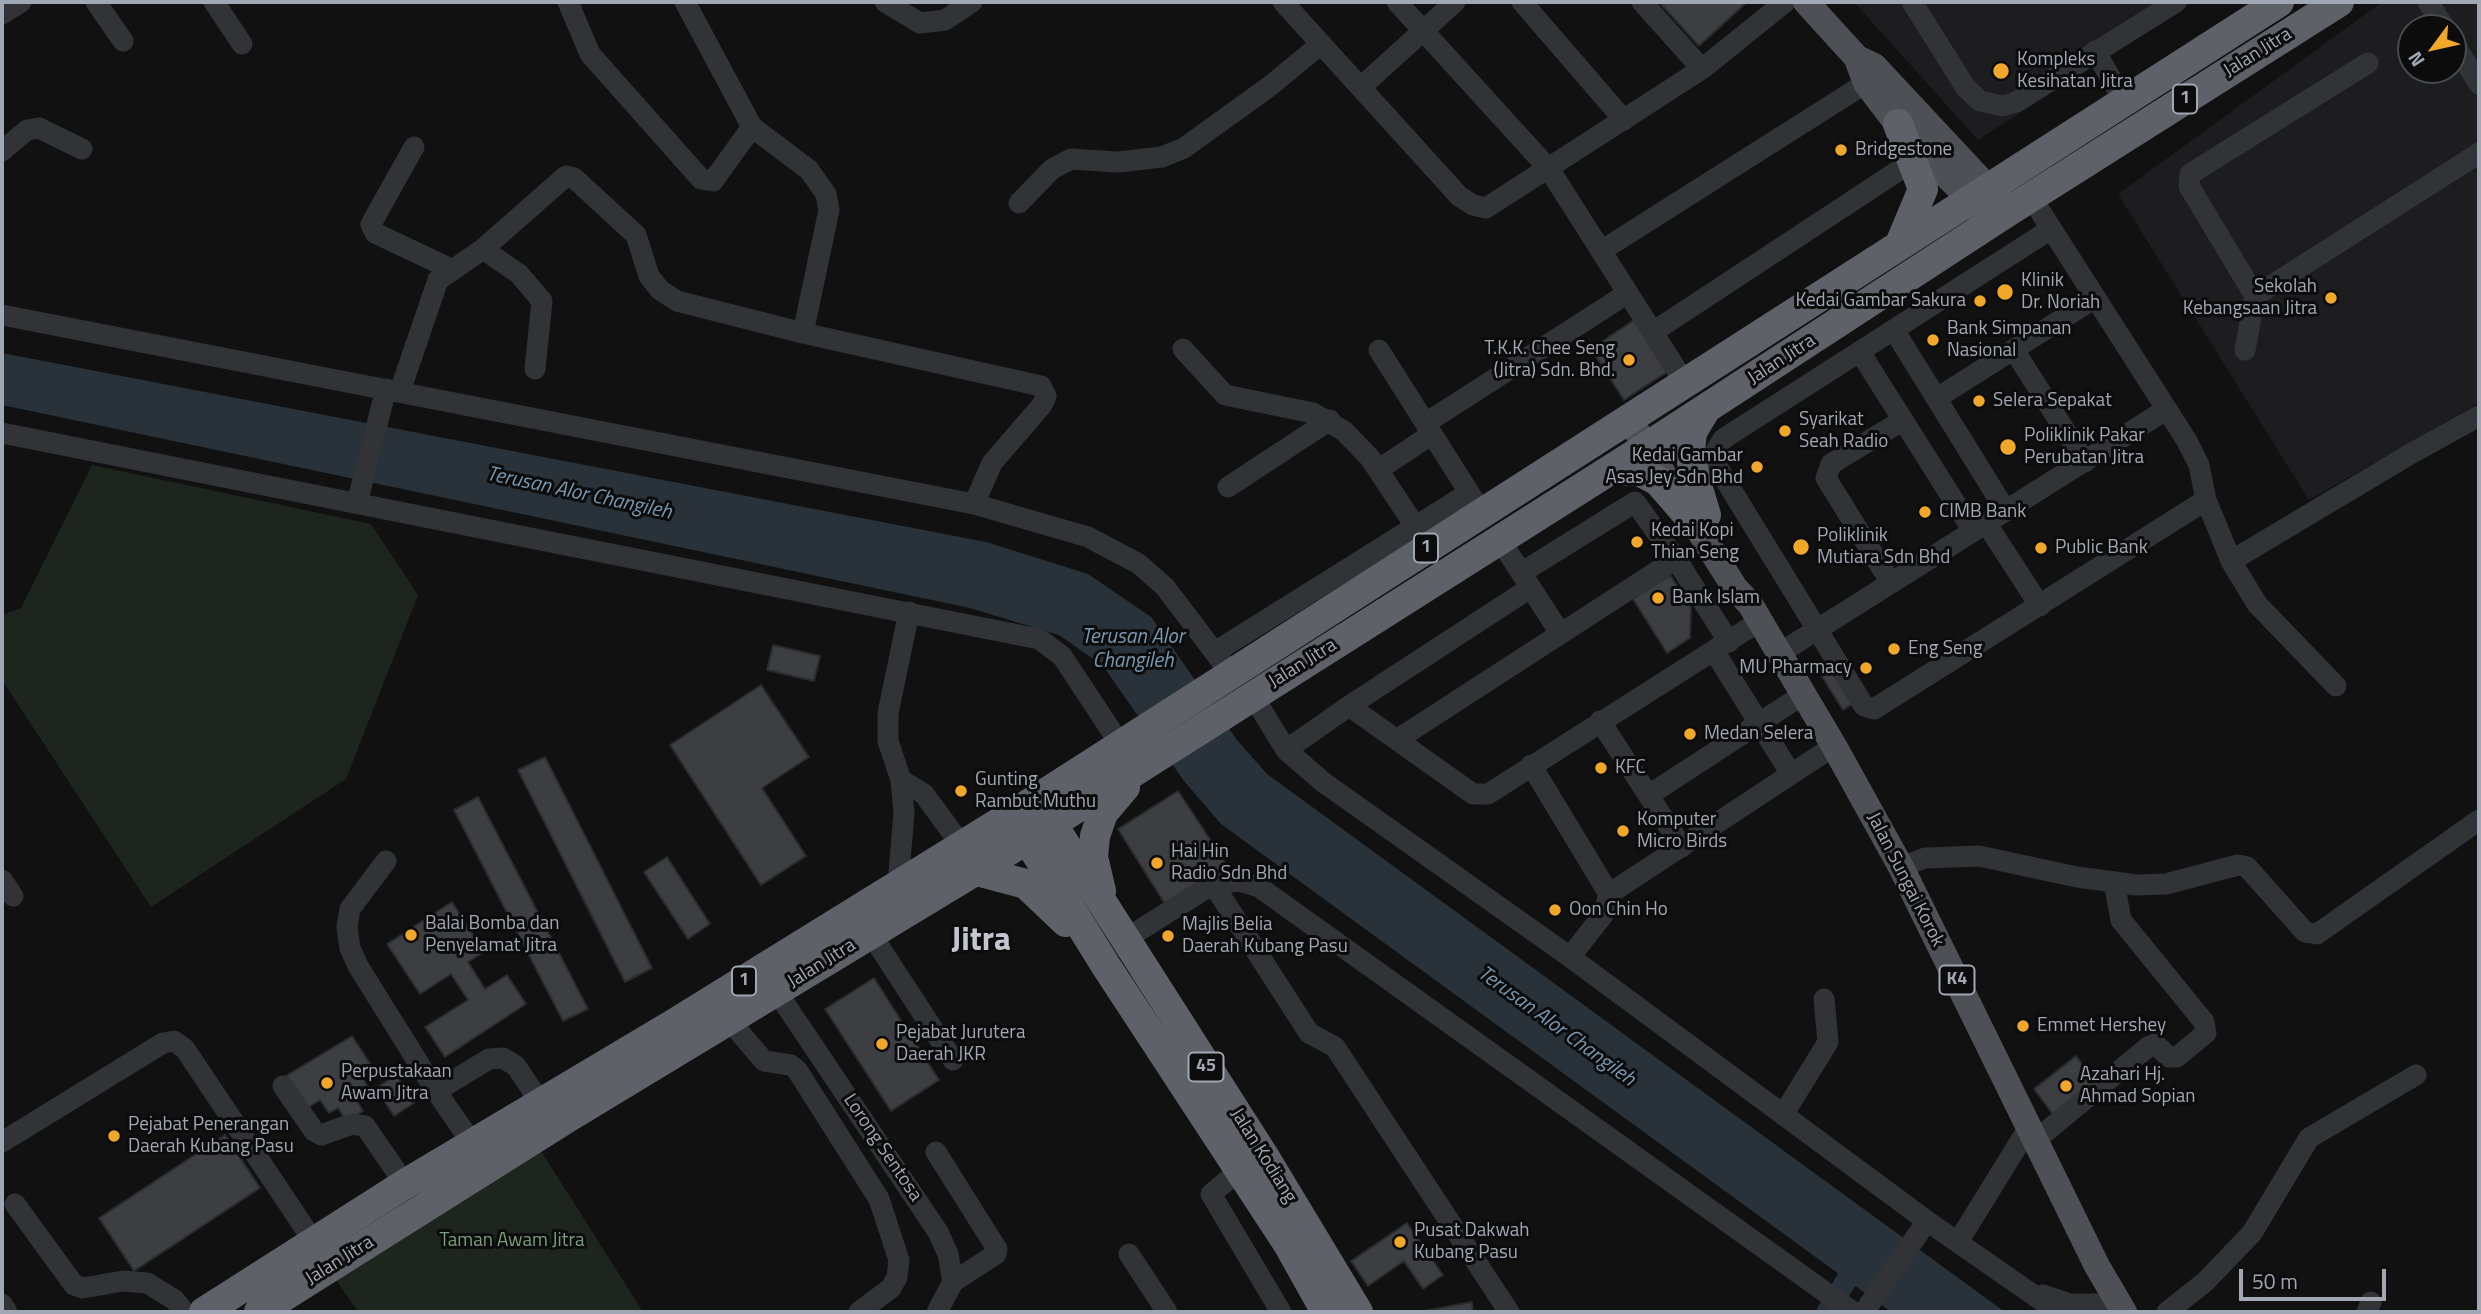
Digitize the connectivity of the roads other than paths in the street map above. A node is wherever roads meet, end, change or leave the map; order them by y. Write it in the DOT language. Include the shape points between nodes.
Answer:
graph roads {
  1 [pos="21,2"];
  2 [pos="96,2"];
  3 [pos="214,2"];
  4 [pos="568,2"];
  5 [pos="685,2"];
  6 [pos="885,2"];
  7 [pos="972,2"];
  8 [pos="1283,2"];
  9 [pos="1397,2"];
  10 [pos="1455,2"];
  11 [pos="1522,2"];
  12 [pos="1642,2"];
  13 [pos="1806,2"];
  14 [pos="1912,2"];
  15 [pos="2176,2"];
  16 [pos="2279,2"];
  17 [pos="2339,2"];
  18 [pos="1777,5"];
  19 [pos="2,14"];
  20 [pos="1423,32"];
  21 [pos="123,41"];
  22 [pos="242,44"];
  23 [pos="1321,44"];
  24 [pos="2095,51"];
  25 [pos="1857,58"];
  26 [pos="2368,63"];
  27 [pos="1702,69"];
  28 [pos="1866,83"];
  29 [pos="1361,87"];
  30 [pos="2124,101"];
  31 [pos="1624,120"];
  32 [pos="1898,124"];
  33 [pos="752,127"];
  34 [pos="414,147"];
  35 [pos="82,149"];
  36 [pos="2,151"];
  37 [pos="2479,153"];
  38 [pos="1913,161"];
  39 [pos="1549,169"];
  40 [pos="1980,192"];
  41 [pos="1018,203"];
  42 [pos="2009,210"];
  43 [pos="2051,229"];
  44 [pos="1900,244"];
  45 [pos="482,249"];
  46 [pos="1601,251"];
  47 [pos="451,269"];
  48 [pos="1628,293"];
  49 [pos="2255,296"];
  50 [pos="2095,298"];
  51 [pos="2,315"];
  52 [pos="1894,330"];
  53 [pos="1653,332"];
  54 [pos="803,333"];
  55 [pos="1182,349"];
  56 [pos="1380,350"];
  57 [pos="2014,350"];
  58 [pos="2245,350"];
  59 [pos="1860,352"];
  60 [pos="536,369"];
  61 [pos="1685,383"];
  62 [pos="393,390"];
  63 [pos="1937,398"];
  64 [pos="1706,409"];
  65 [pos="2166,409"];
  66 [pos="1635,415"];
  67 [pos="2479,416"];
  68 [pos="1330,420"];
  69 [pos="1903,420"];
  70 [pos="1429,429"];
  71 [pos="2,433"];
  72 [pos="1653,443"];
  73 [pos="2085,461"];
  74 [pos="1378,470"];
  75 [pos="1610,470"];
  76 [pos="1228,488"];
  77 [pos="359,494"];
  78 [pos="2206,500"];
  79 [pos="1476,503"];
  80 [pos="974,505"];
  81 [pos="2006,511"];
  82 [pos="1702,521"];
  83 [pos="1980,527"];
  84 [pos="1422,536"];
  85 [pos="1500,540"];
  86 [pos="1676,559"];
  87 [pos="2231,561"];
  88 [pos="1525,580"];
  89 [pos="1891,583"];
  90 [pos="2040,606"];
  91 [pos="909,612"];
  92 [pos="1755,612"];
  93 [pos="1816,629"];
  94 [pos="1560,633"];
  95 [pos="1722,646"];
  96 [pos="1780,653"];
  97 [pos="1224,668"];
  98 [pos="2336,686"];
  99 [pos="1804,694"];
  100 [pos="1247,700"];
  101 [pos="1349,706"];
  102 [pos="1600,721"];
  103 [pos="1759,724"];
  104 [pos="1130,738"];
  105 [pos="1398,739"];
  106 [pos="1834,746"];
  107 [pos="1286,750"];
  108 [pos="1154,760"];
  109 [pos="1531,765"];
  110 [pos="1791,774"];
  111 [pos="901,780"];
  112 [pos="1649,795"];
  113 [pos="1032,819"];
  114 [pos="2479,820"];
  115 [pos="1682,847"];
  116 [pos="970,858"];
  117 [pos="386,861"];
  118 [pos="1901,867"];
  119 [pos="2114,882"];
  120 [pos="898,884"];
  121 [pos="1213,884"];
  122 [pos="1609,894"];
  123 [pos="1117,930"];
  124 [pos="871,934"];
  125 [pos="1570,957"];
  126 [pos="1106,966"];
  127 [pos="777,992"];
  128 [pos="1824,999"];
  129 [pos="729,1020"];
  130 [pos="953,1060"];
  131 [pos="2416,1075"];
  132 [pos="283,1086"];
  133 [pos="436,1091"];
  134 [pos="548,1114"];
  135 [pos="1783,1115"];
  136 [pos="2033,1134"];
  137 [pos="2,1142"];
  138 [pos="472,1143"];
  139 [pos="936,1152"];
  140 [pos="1240,1170"];
  141 [pos="405,1184"];
  142 [pos="15,1204"];
  143 [pos="1922,1228"];
  144 [pos="314,1242"];
  145 [pos="1958,1242"];
  146 [pos="1129,1254"];
  147 [pos="953,1282"];
  148 [pos="2028,1290"];
  149 [pos="2,1304"];
  150 [pos="2121,1308"];
  151 [pos="1857,1309"];
  152 [pos="7,1312"];
  153 [pos="184,1312"];
  154 [pos="204,1312"];
  155 [pos="259,1312"];
  156 [pos="859,1312"];
  157 [pos="937,1312"];
  158 [pos="1167,1312"];
  159 [pos="1281,1312"];
  160 [pos="1326,1312"];
  161 [pos="1358,1312"];
  162 [pos="1509,1312"];
  163 [pos="2058,1312"];
  164 [pos="2167,1312"];
  1 -- 19 [label="street"];
  2 -- 21 [label="street"];
  3 -- 22 [label="street"];
  4 -- 33 [label="street" via="590,54 701,179 713,181"];
  5 -- 33 [label="street"];
  6 -- 7 [label="street" via="920,23 945,20"];
  8 -- 23 [label="street"];
  9 -- 20 [label="street"];
  10 -- 20 [label="street"];
  11 -- 31 [label="street"];
  12 -- 27 [label="street"];
  13 -- 25 [label="main road"];
  14 -- 24 [label="street" via="1966,88 1991,105 2016,102"];
  15 -- 24 [label="street"];
  16 -- 30 [label="highway, Jalan Jitra / 1"];
  17 -- 42 [label="highway, Jalan Jitra / 1"];
  18 -- 27 [label="street"];
  20 -- 29 [label="street"];
  20 -- 39 [label="street"];
  23 -- 29 [label="street"];
  23 -- 41 [label="street" via="1184,148 1162,157 1118,162 1072,159 1052,169"];
  24 -- 30 [label="street"];
  25 -- 28 [label="main road"];
  25 -- 40 [label="main road" via="1874,66"];
  26 -- 49 [label="street" via="2190,174 2189,186"];
  27 -- 31 [label="street"];
  28 -- 32 [label="main road"];
  28 -- 46 [label="street"];
  29 -- 39 [label="street" via="1459,196 1473,205 1486,208"];
  30 -- 40 [label="highway, Jalan Jitra / 1"];
  31 -- 39 [label="street"];
  32 -- 38 [label="highway"];
  32 -- 40 [label="main road"];
  33 -- 54 [label="street" via="809,170 826,194 829,209"];
  34 -- 47 [label="street" via="371,225 375,233"];
  35 -- 36 [label="street" via="39,128 27,130"];
  37 -- 49 [label="street"];
  38 -- 44 [label="highway" via="1923,189"];
  38 -- 53 [label="street"];
  39 -- 46 [label="street"];
  40 -- 42 [label="main road"];
  40 -- 44 [label="highway, Jalan Jitra / 1"];
  42 -- 43 [label="street"];
  42 -- 64 [label="highway, Jalan Jitra / 1"];
  43 -- 50 [label="street"];
  43 -- 52 [label="street"];
  44 -- 61 [label="highway, Jalan Jitra / 1"];
  45 -- 47 [label="street"];
  45 -- 54 [label="street" via="561,178 574,178 636,235 649,276 660,290 677,301"];
  45 -- 60 [label="street" via="519,274 542,301"];
  46 -- 48 [label="street"];
  47 -- 62 [label="street" via="432,292"];
  48 -- 53 [label="street"];
  48 -- 70 [label="street"];
  49 -- 58 [label="street"];
  50 -- 57 [label="street"];
  50 -- 65 [label="street"];
  51 -- 62 [label="street"];
  52 -- 59 [label="street"];
  52 -- 63 [label="street"];
  53 -- 61 [label="street"];
  54 -- 80 [label="street" via="1041,386 1046,396 1042,405 992,463"];
  55 -- 68 [label="street" via="1225,395"];
  56 -- 70 [label="street"];
  57 -- 63 [label="street"];
  57 -- 73 [label="street"];
  59 -- 69 [label="street"];
  59 -- 93 [label="street" via="1723,439 1713,456"];
  61 -- 66 [label="highway, Jalan Jitra / 1"];
  62 -- 77 [label="street" via="381,412"];
  62 -- 80 [label="street"];
  63 -- 81 [label="street"];
  64 -- 72 [label="highway, Jalan Jitra / 1"];
  64 -- 82 [label="highway" via="1692,432 1690,451"];
  65 -- 73 [label="street"];
  65 -- 78 [label="street" via="2199,465"];
  66 -- 72 [label="main road, K4"];
  66 -- 79 [label="highway, Jalan Jitra / 1"];
  67 -- 87 [label="street"];
  68 -- 74 [label="street" via="1363,449"];
  68 -- 76 [label="street"];
  69 -- 83 [label="street"];
  69 -- 89 [label="street" via="1831,464 1826,478"];
  70 -- 74 [label="street"];
  70 -- 79 [label="street"];
  71 -- 77 [label="street"];
  72 -- 75 [label="highway, Jalan Jitra / 1"];
  72 -- 82 [label="main road, Jalan Sungai Korok / K4"];
  73 -- 81 [label="street"];
  74 -- 84 [label="street"];
  75 -- 82 [label="highway" via="1639,471 1658,481"];
  75 -- 85 [label="highway, Jalan Jitra / 1"];
  77 -- 91 [label="street"];
  78 -- 87 [label="street"];
  78 -- 90 [label="street"];
  79 -- 84 [label="highway, Jalan Jitra / 1"];
  80 -- 97 [label="street" via="1088,537 1139,564 1165,587"];
  81 -- 83 [label="street"];
  82 -- 92 [label="main road, Jalan Sungai Korok / K4" via="1735,587"];
  83 -- 89 [label="street"];
  83 -- 90 [label="street"];
  84 -- 97 [label="highway, Jalan Jitra / 1"];
  85 -- 88 [label="street"];
  85 -- 100 [label="highway, Jalan Jitra / 1"];
  86 -- 88 [label="street" via="1635,502"];
  86 -- 94 [label="street"];
  86 -- 95 [label="street"];
  87 -- 98 [label="street" via="2257,604"];
  88 -- 94 [label="street"];
  88 -- 101 [label="street"];
  89 -- 93 [label="street"];
  90 -- 93 [label="street" via="1874,709 1864,706"];
  91 -- 104 [label="street" via="1039,639 1062,656"];
  91 -- 111 [label="street" via="888,713 888,741"];
  92 -- 95 [label="street"];
  92 -- 96 [label="main road, Jalan Sungai Korok / K4"];
  93 -- 96 [label="street"];
  94 -- 105 [label="street"];
  95 -- 102 [label="street"];
  95 -- 103 [label="street"];
  96 -- 99 [label="main road, Jalan Sungai Korok / K4"];
  97 -- 104 [label="highway, Jalan Jitra / 1"];
  99 -- 103 [label="street"];
  99 -- 106 [label="main road, Jalan Sungai Korok / K4"];
  100 -- 107 [label="street"];
  100 -- 108 [label="highway, Jalan Jitra / 1"];
  101 -- 105 [label="street"];
  101 -- 107 [label="street"];
  102 -- 109 [label="street"];
  102 -- 112 [label="street"];
  103 -- 110 [label="street"];
  103 -- 112 [label="street"];
  104 -- 113 [label="highway, Jalan Jitra / 1"];
  105 -- 109 [label="street" via="1481,796"];
  106 -- 110 [label="street"];
  106 -- 118 [label="main road, Jalan Sungai Korok / K4"];
  107 -- 125 [label="street" via="1323,782"];
  108 -- 113 [label="highway, Jalan Jitra / 1"];
  108 -- 123 [label="highway" via="1103,813 1095,836 1095,868"];
  109 -- 122 [label="street"];
  110 -- 115 [label="street"];
  111 -- 116 [label="street" via="924,794"];
  111 -- 120 [label="street" via="904,813"];
  112 -- 115 [label="street"];
  113 -- 116 [label="highway, Jalan Jitra / 1"];
  113 -- 123 [label="highway, Jalan Kodiang / 45"];
  113 -- 126 [label="highway, Jalan Kodiang / 45"];
  114 -- 119 [label="street" via="2316,934 2305,932 2247,867 2238,864 2166,884"];
  115 -- 122 [label="street"];
  116 -- 120 [label="highway, Jalan Jitra / 1"];
  116 -- 124 [label="highway, Jalan Jitra / 1"];
  116 -- 126 [label="highway" via="1026,884"];
  117 -- 133 [label="street" via="350,909 350,948"];
  118 -- 119 [label="street" via="1925,858 1979,856"];
  118 -- 136 [label="main road, Jalan Sungai Korok / K4"];
  119 -- 136 [label="street" via="2122,920 2204,1022 2206,1033 2177,1057 2169,1057 2155,1044 2148,1047"];
  120 -- 134 [label="highway, Jalan Jitra / 1" via="691,1013"];
  121 -- 123 [label="street"];
  121 -- 151 [label="street" via="1239,881 1259,887 1817,1287"];
  121 -- 162 [label="street" via="1309,1033 1335,1047 1343,1058"];
  122 -- 125 [label="street" via="1603,915"];
  123 -- 161 [label="highway, Jalan Kodiang / 45" via="1264,1156"];
  124 -- 127 [label="highway, Jalan Jitra / 1"];
  124 -- 130 [label="street"];
  125 -- 135 [label="street"];
  126 -- 140 [label="highway, Jalan Kodiang / 45"];
  127 -- 129 [label="highway, Jalan Jitra / 1"];
  127 -- 147 [label="street, Lorong Sentosa" via="938,1232"];
  128 -- 135 [label="street" via="1828,1042"];
  129 -- 134 [label="highway, Jalan Jitra / 1"];
  129 -- 156 [label="street" via="764,1061 797,1070 879,1199 899,1260 897,1277 891,1288"];
  131 -- 164 [label="street" via="2309,1138 2252,1233 2205,1282"];
  132 -- 141 [label="street" via="321,1135 352,1124 365,1126"];
  133 -- 134 [label="street" via="489,1059 503,1058 516,1066"];
  133 -- 138 [label="street"];
  134 -- 138 [label="highway, Jalan Jitra / 1"];
  134 -- 155 [label="highway, Jalan Jitra / 1"];
  135 -- 143 [label="street"];
  136 -- 145 [label="street"];
  136 -- 150 [label="main road, Jalan Sungai Korok / K4"];
  137 -- 144 [label="street" via="163,1042 174,1041 185,1049"];
  138 -- 141 [label="highway, Jalan Jitra / 1"];
  139 -- 147 [label="street" via="997,1249"];
  140 -- 159 [label="street" via="1211,1194"];
  140 -- 160 [label="highway, Jalan Kodiang / 45"];
  141 -- 144 [label="highway, Jalan Jitra / 1"];
  142 -- 153 [label="street" via="74,1285 147,1283 175,1300"];
  143 -- 145 [label="street"];
  143 -- 151 [label="street"];
  144 -- 154 [label="highway, Jalan Jitra / 1"];
  145 -- 148 [label="street"];
  146 -- 158 [label="street"];
  147 -- 157 [label="street"];
  148 -- 150 [label="street" via="2070,1304"];
  148 -- 163 [label="street"];
  149 -- 152 [label="street"];
}
